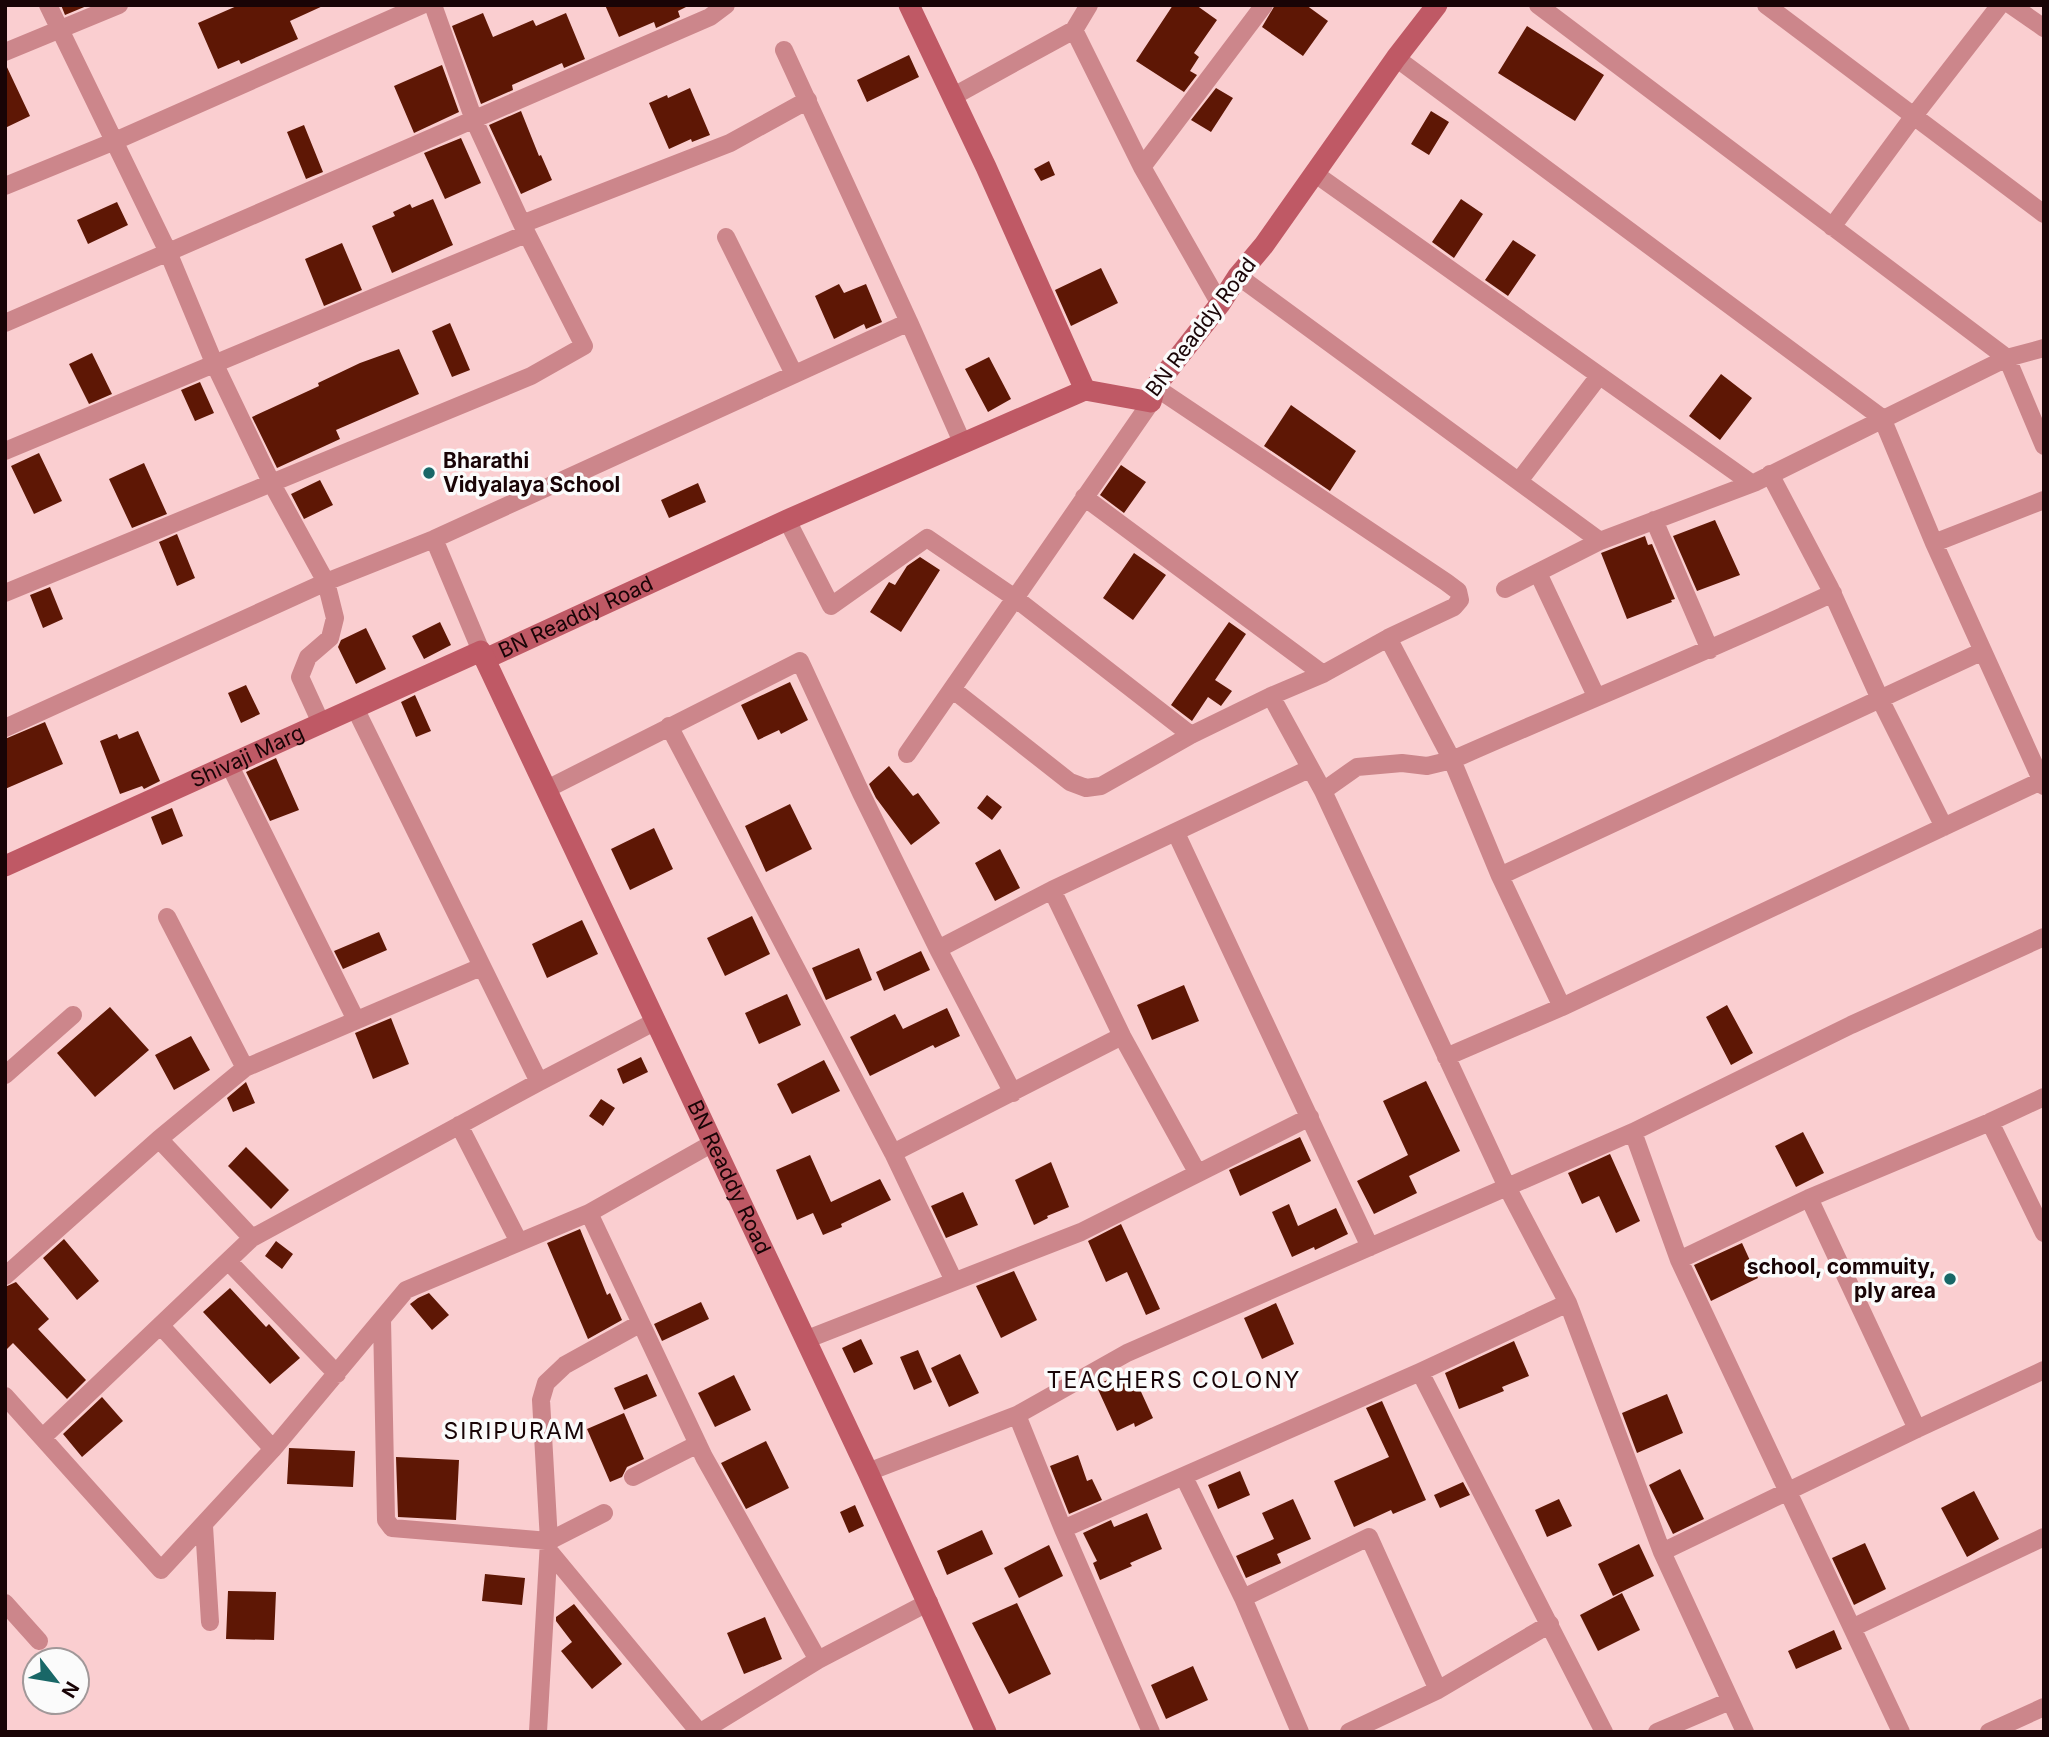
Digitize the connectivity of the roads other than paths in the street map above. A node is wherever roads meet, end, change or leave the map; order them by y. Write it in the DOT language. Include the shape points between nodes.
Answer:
graph roads {
  1 [pos="48,5"];
  2 [pos="119,5"];
  3 [pos="422,5"];
  4 [pos="433,5"];
  5 [pos="726,5"];
  6 [pos="909,5"];
  7 [pos="1088,5"];
  8 [pos="1264,5"];
  9 [pos="1437,5"];
  10 [pos="1538,5"];
  11 [pos="1766,5"];
  12 [pos="2000,5"];
  13 [pos="2011,5"];
  14 [pos="2044,28"];
  15 [pos="58,30"];
  16 [pos="1074,30"];
  17 [pos="784,50"];
  18 [pos="5,52"];
  19 [pos="1396,58"];
  20 [pos="952,97"];
  21 [pos="808,100"];
  22 [pos="1913,117"];
  23 [pos="474,120"];
  24 [pos="115,141"];
  25 [pos="1142,167"];
  26 [pos="1314,173"];
  27 [pos="5,186"];
  28 [pos="2044,214"];
  29 [pos="1832,227"];
  30 [pos="524,229"];
  31 [pos="726,237"];
  32 [pos="168,252"];
  33 [pos="1238,276"];
  34 [pos="1220,304"];
  35 [pos="909,322"];
  36 [pos="5,323"];
  37 [pos="2044,348"];
  38 [pos="2007,358"];
  39 [pos="215,365"];
  40 [pos="794,374"];
  41 [pos="1600,376"];
  42 [pos="1085,390"];
  43 [pos="1153,394"];
  44 [pos="1882,418"];
  45 [pos="962,442"];
  46 [pos="2044,446"];
  47 [pos="5,451"];
  48 [pos="1770,474"];
  49 [pos="1519,481"];
  50 [pos="1751,483"];
  51 [pos="272,484"];
  52 [pos="1084,497"];
  53 [pos="2044,500"];
  54 [pos="787,520"];
  55 [pos="1654,520"];
  56 [pos="434,539"];
  57 [pos="1600,541"];
  58 [pos="1934,543"];
  59 [pos="1538,573"];
  60 [pos="326,582"];
  61 [pos="1505,589"];
  62 [pos="5,593"];
  63 [pos="1833,593"];
  64 [pos="1015,598"];
  65 [pos="1388,638"];
  66 [pos="1710,650"];
  67 [pos="1983,651"];
  68 [pos="483,655"];
  69 [pos="1323,674"];
  70 [pos="952,689"];
  71 [pos="1271,696"];
  72 [pos="1596,696"];
  73 [pos="1880,699"];
  74 [pos="355,708"];
  75 [pos="321,723"];
  76 [pos="669,726"];
  77 [pos="5,728"];
  78 [pos="1191,735"];
  79 [pos="906,754"];
  80 [pos="1452,760"];
  81 [pos="230,766"];
  82 [pos="1309,769"];
  83 [pos="2043,783"];
  84 [pos="547,789"];
  85 [pos="1323,791"];
  86 [pos="1944,827"];
  87 [pos="1176,833"];
  88 [pos="5,866"];
  89 [pos="1500,876"];
  90 [pos="1052,890"];
  91 [pos="167,917"];
  92 [pos="2044,937"];
  93 [pos="939,949"];
  94 [pos="481,967"];
  95 [pos="1562,1007"];
  96 [pos="73,1015"];
  97 [pos="356,1020"];
  98 [pos="656,1021"];
  99 [pos="1122,1036"];
  100 [pos="1446,1057"];
  101 [pos="245,1068"];
  102 [pos="5,1075"];
  103 [pos="539,1082"];
  104 [pos="1013,1093"];
  105 [pos="2044,1097"];
  106 [pos="1310,1116"];
  107 [pos="1990,1122"];
  108 [pos="459,1125"];
  109 [pos="1633,1132"];
  110 [pos="159,1139"];
  111 [pos="713,1143"];
  112 [pos="893,1153"];
  113 [pos="1197,1172"];
  114 [pos="1507,1187"];
  115 [pos="1809,1198"];
  116 [pos="589,1213"];
  117 [pos="2044,1233"];
  118 [pos="252,1238"];
  119 [pos="519,1242"];
  120 [pos="1370,1247"];
  121 [pos="1679,1260"];
  122 [pos="228,1261"];
  123 [pos="5,1276"];
  124 [pos="954,1281"];
  125 [pos="1568,1303"];
  126 [pos="382,1319"];
  127 [pos="641,1323"];
  128 [pos="161,1326"];
  129 [pos="805,1340"];
  130 [pos="2044,1370"];
  131 [pos="1420,1372"];
  132 [pos="337,1374"];
  133 [pos="5,1396"];
  134 [pos="1017,1415"];
  135 [pos="1917,1429"];
  136 [pos="43,1437"];
  137 [pos="698,1444"];
  138 [pos="273,1449"];
  139 [pos="868,1472"];
  140 [pos="633,1477"];
  141 [pos="1184,1477"];
  142 [pos="1786,1492"];
  143 [pos="604,1513"];
  144 [pos="204,1526"];
  145 [pos="1063,1529"];
  146 [pos="2044,1537"];
  147 [pos="549,1546"];
  148 [pos="1662,1552"];
  149 [pos="1243,1598"];
  150 [pos="929,1602"];
  151 [pos="5,1603"];
  152 [pos="209,1622"];
  153 [pos="1550,1624"];
  154 [pos="1852,1628"];
  155 [pos="39,1641"];
  156 [pos="818,1660"];
  157 [pos="1438,1690"];
  158 [pos="1730,1701"];
  159 [pos="2044,1707"];
  160 [pos="538,1732"];
  161 [pos="700,1732"];
  162 [pos="986,1732"];
  163 [pos="1151,1732"];
  164 [pos="1300,1732"];
  165 [pos="1349,1732"];
  166 [pos="1604,1732"];
  167 [pos="1657,1732"];
  168 [pos="1745,1732"];
  169 [pos="1901,1732"];
  170 [pos="1989,1732"];
  1 -- 15 [label="street"];
  2 -- 15 [label="street"];
  3 -- 24 [label="street"];
  4 -- 23 [label="street"];
  5 -- 23 [label="street" via="710,17"];
  6 -- 20 [label="street"];
  7 -- 16 [label="street"];
  8 -- 25 [label="street"];
  9 -- 19 [label="street, BN Readdy Road"];
  10 -- 29 [label="street"];
  11 -- 22 [label="street"];
  12 -- 22 [label="street"];
  13 -- 14 [label="street"];
  15 -- 18 [label="street"];
  15 -- 24 [label="street"];
  16 -- 20 [label="street"];
  16 -- 25 [label="street"];
  17 -- 21 [label="street"];
  19 -- 26 [label="street, BN Readdy Road"];
  19 -- 44 [label="street"];
  20 -- 42 [label="street"];
  21 -- 30 [label="street" via="730,143"];
  21 -- 35 [label="street"];
  22 -- 28 [label="street"];
  22 -- 29 [label="street"];
  23 -- 30 [label="street"];
  23 -- 32 [label="street"];
  24 -- 27 [label="street"];
  24 -- 32 [label="street"];
  25 -- 34 [label="street"];
  26 -- 33 [label="street, BN Readdy Road"];
  26 -- 41 [label="street"];
  29 -- 38 [label="street"];
  30 -- 39 [label="street"];
  30 -- 51 [label="street" via="584,345 531,376"];
  31 -- 40 [label="street"];
  32 -- 36 [label="street"];
  32 -- 39 [label="street"];
  33 -- 34 [label="street, BN Readdy Road"];
  33 -- 49 [label="street"];
  34 -- 43 [label="street, BN Readdy Road"];
  35 -- 40 [label="street"];
  35 -- 45 [label="street"];
  37 -- 38 [label="street"];
  38 -- 44 [label="street"];
  38 -- 46 [label="street"];
  39 -- 47 [label="street"];
  39 -- 51 [label="street"];
  40 -- 56 [label="street"];
  41 -- 49 [label="street"];
  41 -- 50 [label="street"];
  42 -- 43 [label="street, BN Readdy Road"];
  42 -- 45 [label="street, BN Readdy Road"];
  43 -- 52 [label="street"];
  43 -- 65 [label="street" via="1458,591 1460,600 1454,607"];
  44 -- 48 [label="street"];
  44 -- 58 [label="street"];
  45 -- 54 [label="street, BN Readdy Road"];
  48 -- 50 [label="street"];
  48 -- 63 [label="street"];
  49 -- 57 [label="street"];
  50 -- 55 [label="street"];
  51 -- 60 [label="street"];
  51 -- 62 [label="street"];
  52 -- 64 [label="street"];
  52 -- 69 [label="street"];
  53 -- 58 [label="street"];
  54 -- 64 [label="street" via="831,606 927,538"];
  54 -- 68 [label="street, BN Readdy Road"];
  55 -- 57 [label="street"];
  55 -- 66 [label="street"];
  56 -- 60 [label="street"];
  56 -- 68 [label="street"];
  57 -- 59 [label="street"];
  58 -- 67 [label="street"];
  59 -- 61 [label="street"];
  59 -- 72 [label="street"];
  60 -- 75 [label="street" via="335,618 330,638 308,657 300,677"];
  60 -- 77 [label="street"];
  63 -- 66 [label="street"];
  63 -- 73 [label="street"];
  64 -- 70 [label="street"];
  64 -- 78 [label="street"];
  65 -- 69 [label="street"];
  65 -- 80 [label="street"];
  66 -- 72 [label="street"];
  67 -- 73 [label="street"];
  67 -- 83 [label="street"];
  68 -- 74 [label="street, Shivaji Marg"];
  68 -- 84 [label="street, BN Readdy Road"];
  69 -- 71 [label="street"];
  70 -- 78 [label="street" via="1070,782 1086,788 1101,786"];
  70 -- 79 [label="street"];
  71 -- 78 [label="street"];
  71 -- 82 [label="street"];
  72 -- 80 [label="street"];
  73 -- 86 [label="street"];
  73 -- 89 [label="street"];
  74 -- 75 [label="street, Shivaji Marg"];
  74 -- 94 [label="street"];
  75 -- 81 [label="street, Shivaji Marg"];
  76 -- 84 [label="street"];
  76 -- 93 [label="street" via="800,661"];
  76 -- 112 [label="street"];
  80 -- 85 [label="street" via="1427,766 1357,767"];
  80 -- 89 [label="street"];
  81 -- 88 [label="street, Shivaji Marg"];
  81 -- 97 [label="street"];
  82 -- 85 [label="street"];
  82 -- 87 [label="street"];
  83 -- 86 [label="street"];
  84 -- 98 [label="street, BN Readdy Road"];
  85 -- 100 [label="street"];
  86 -- 95 [label="street"];
  87 -- 90 [label="street"];
  87 -- 106 [label="street"];
  89 -- 95 [label="street"];
  90 -- 93 [label="street"];
  90 -- 99 [label="street"];
  91 -- 101 [label="street"];
  92 -- 109 [label="street"];
  93 -- 104 [label="street"];
  94 -- 97 [label="street"];
  94 -- 103 [label="street"];
  95 -- 100 [label="street"];
  96 -- 102 [label="street"];
  97 -- 101 [label="street"];
  98 -- 103 [label="street"];
  98 -- 111 [label="street, BN Readdy Road"];
  99 -- 104 [label="street"];
  99 -- 113 [label="street"];
  100 -- 114 [label="street"];
  101 -- 110 [label="street"];
  103 -- 108 [label="street"];
  104 -- 112 [label="street"];
  105 -- 107 [label="street"];
  106 -- 113 [label="street"];
  106 -- 120 [label="street"];
  107 -- 115 [label="street"];
  107 -- 117 [label="street"];
  108 -- 118 [label="street"];
  108 -- 119 [label="street"];
  109 -- 114 [label="street"];
  109 -- 121 [label="street"];
  110 -- 118 [label="street"];
  110 -- 123 [label="street"];
  111 -- 116 [label="street"];
  111 -- 129 [label="street, BN Readdy Road"];
  112 -- 124 [label="street"];
  113 -- 124 [label="street" via="1081,1231"];
  114 -- 120 [label="street"];
  114 -- 125 [label="street"];
  115 -- 121 [label="street"];
  115 -- 135 [label="street"];
  116 -- 119 [label="street"];
  116 -- 127 [label="street"];
  118 -- 122 [label="street"];
  119 -- 126 [label="street" via="406,1290"];
  120 -- 134 [label="street" via="1127,1353"];
  121 -- 142 [label="street"];
  122 -- 128 [label="street"];
  122 -- 132 [label="street"];
  124 -- 129 [label="street"];
  125 -- 131 [label="street"];
  125 -- 148 [label="street"];
  126 -- 132 [label="street"];
  126 -- 147 [label="street" via="386,1520 392,1528"];
  127 -- 137 [label="street"];
  127 -- 147 [label="street" via="565,1364 546,1384 541,1400"];
  128 -- 136 [label="street"];
  128 -- 138 [label="street"];
  129 -- 139 [label="street, BN Readdy Road"];
  130 -- 135 [label="street"];
  131 -- 141 [label="street"];
  131 -- 153 [label="street"];
  132 -- 138 [label="street"];
  133 -- 136 [label="street"];
  134 -- 139 [label="street"];
  134 -- 145 [label="street"];
  135 -- 142 [label="street"];
  136 -- 144 [label="street" via="162,1570"];
  137 -- 140 [label="street"];
  137 -- 156 [label="street"];
  138 -- 144 [label="street"];
  139 -- 150 [label="street, BN Readdy Road"];
  141 -- 145 [label="street"];
  141 -- 149 [label="street"];
  142 -- 148 [label="street"];
  142 -- 154 [label="street"];
  143 -- 147 [label="street"];
  144 -- 152 [label="street"];
  145 -- 163 [label="street"];
  146 -- 154 [label="street"];
  147 -- 160 [label="street"];
  147 -- 161 [label="street"];
  148 -- 158 [label="street"];
  149 -- 157 [label="street" via="1369,1537"];
  149 -- 164 [label="street"];
  150 -- 156 [label="street"];
  150 -- 162 [label="street, BN Readdy Road"];
  151 -- 155 [label="street"];
  153 -- 157 [label="street"];
  153 -- 166 [label="street"];
  154 -- 169 [label="street"];
  156 -- 161 [label="street"];
  157 -- 165 [label="street"];
  158 -- 167 [label="street"];
  158 -- 168 [label="street"];
  159 -- 170 [label="street"];
}
